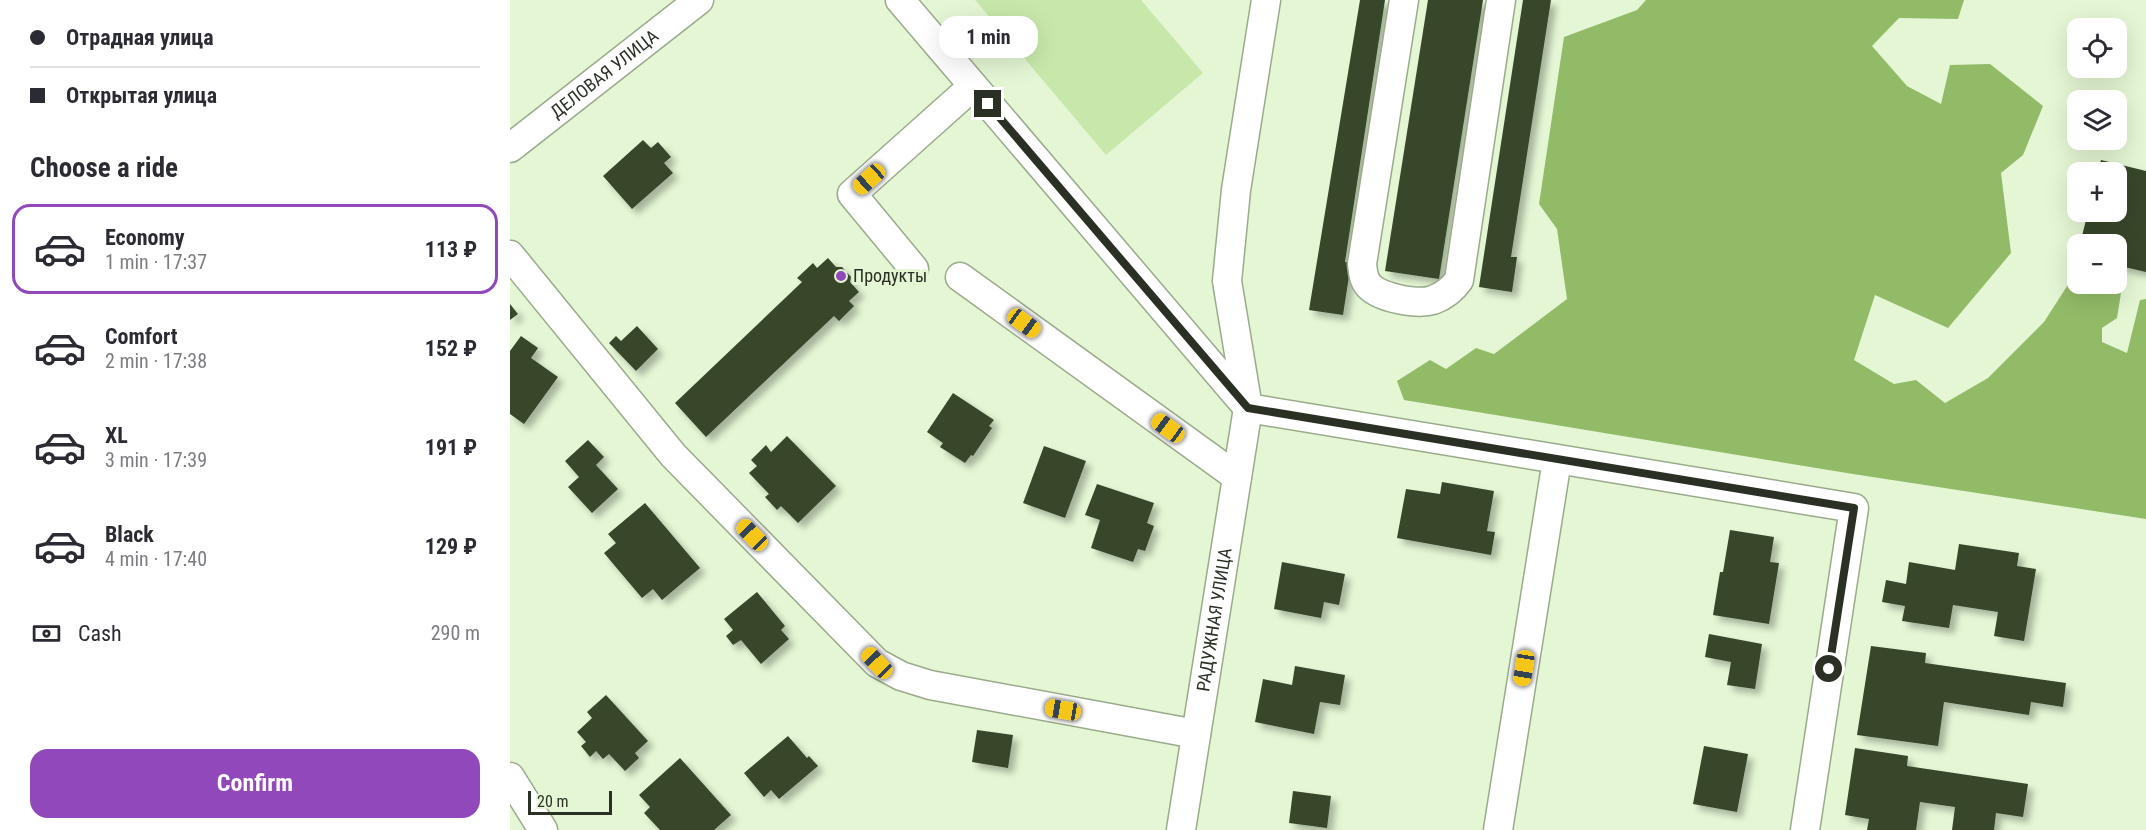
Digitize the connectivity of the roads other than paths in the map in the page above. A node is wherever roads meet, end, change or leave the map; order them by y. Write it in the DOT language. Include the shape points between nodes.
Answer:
graph roads {
  1 [pos="699,0"];
  2 [pos="900,0"];
  3 [pos="1266,0"];
  4 [pos="1404,0"];
  5 [pos="1501,0"];
  6 [pos="973,86"];
  7 [pos="510,148"];
  8 [pos="510,255"];
  9 [pos="914,269"];
  10 [pos="960,277"];
  11 [pos="1248,408"];
  12 [pos="1557,459"];
  13 [pos="1237,477"];
  14 [pos="1196,734"];
  15 [pos="510,777"];
  16 [pos="543,830"];
  17 [pos="1181,830"];
  18 [pos="1498,830"];
  19 [pos="1805,830"];
  1 -- 7 [label="street, ДЕЛОВАЯ УЛИЦА"];
  2 -- 6 [label="street"];
  3 -- 11 [label="street, РАДУЖНАЯ УЛИЦА" via="1236,190 1227,281"];
  4 -- 5 [label="street" via="1362,264 1368,285 1378,292 1417,302 1440,297 1459,280"];
  6 -- 9 [label="street" via="852,194"];
  6 -- 11 [label="street"];
  8 -- 14 [label="street" via="673,455 877,663 930,685"];
  10 -- 13 [label="street"];
  11 -- 12 [label="street"];
  11 -- 13 [label="street, РАДУЖНАЯ УЛИЦА"];
  12 -- 18 [label="street"];
  12 -- 19 [label="street" via="1854,508"];
  13 -- 14 [label="street, РАДУЖНАЯ УЛИЦА"];
  14 -- 17 [label="street, РАДУЖНАЯ УЛИЦА"];
  15 -- 16 [label="street"];
}
